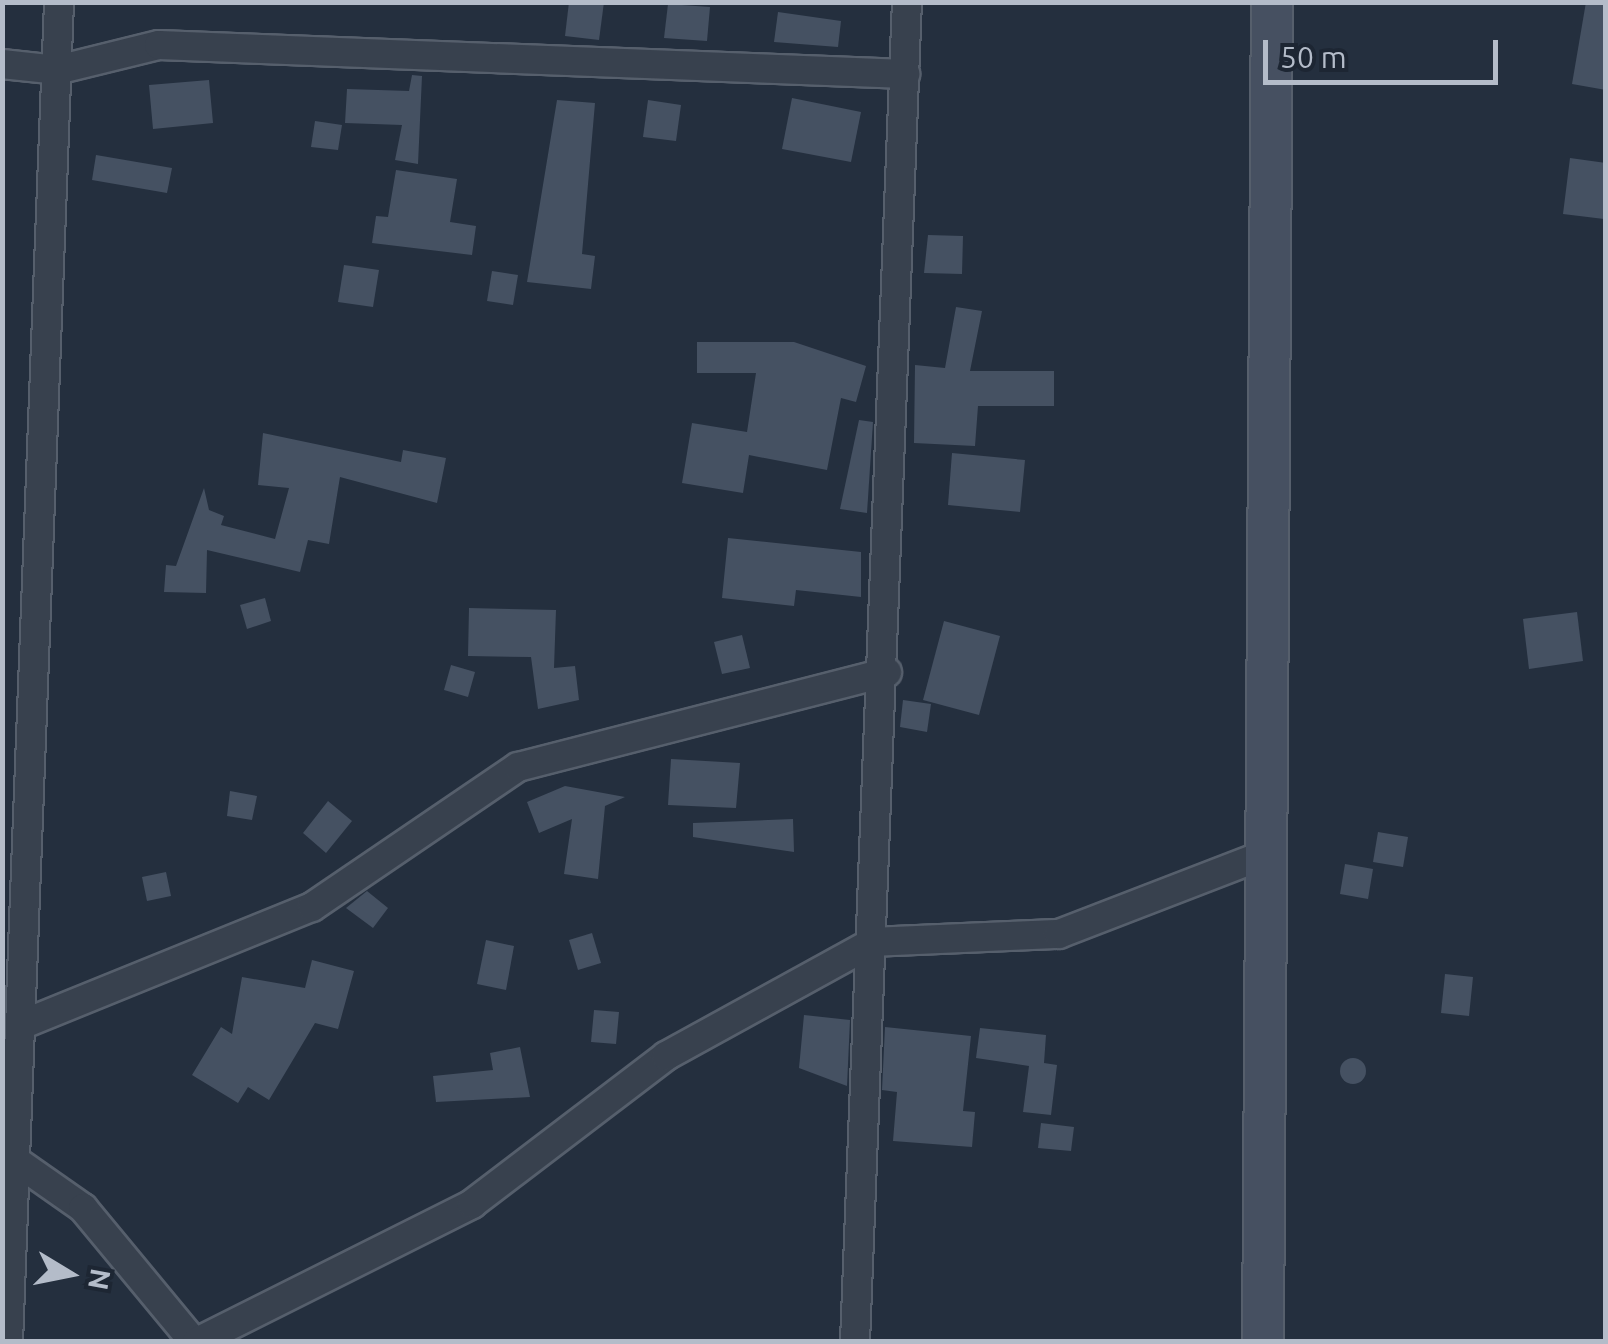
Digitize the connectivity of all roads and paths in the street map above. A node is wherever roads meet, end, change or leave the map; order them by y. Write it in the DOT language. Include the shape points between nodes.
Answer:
graph roads {
  1 [pos="59,2"];
  2 [pos="907,2"];
  3 [pos="1272,2"];
  4 [pos="2,64"];
  5 [pos="57,70"];
  6 [pos="905,74"];
  7 [pos="887,672"];
  8 [pos="1266,854"];
  9 [pos="873,942"];
  10 [pos="20,1025"];
  11 [pos="9,1157"];
  12 [pos="8,1342"];
  13 [pos="195,1342"];
  14 [pos="854,1342"];
  15 [pos="1263,1342"];
  1 -- 5 [label="street"];
  2 -- 6 [label="street"];
  3 -- 8 [label="street"];
  4 -- 5 [label="street"];
  5 -- 6 [label="street" via="159,45"];
  5 -- 10 [label="street"];
  6 -- 7 [label="street"];
  7 -- 9 [label="street"];
  7 -- 10 [label="street" via="518,767 312,908"];
  8 -- 9 [label="street" via="1059,934"];
  8 -- 15 [label="street"];
  9 -- 13 [label="street" via="666,1056 472,1204"];
  9 -- 14 [label="street"];
  10 -- 11 [label="street"];
  11 -- 12 [label="street"];
  11 -- 13 [label="street" via="82,1208"];
}
